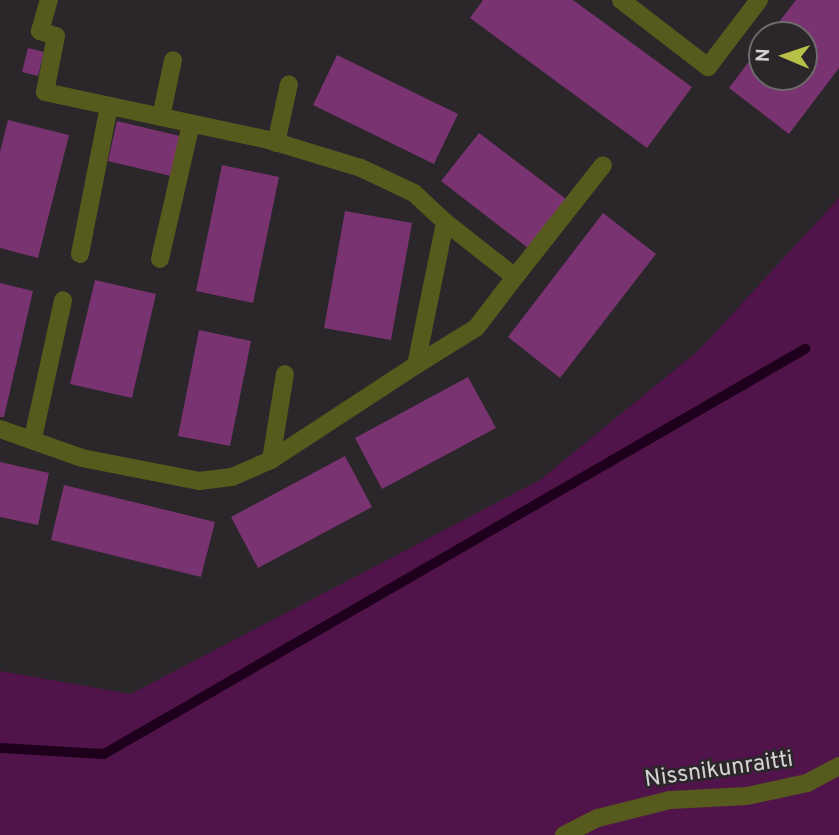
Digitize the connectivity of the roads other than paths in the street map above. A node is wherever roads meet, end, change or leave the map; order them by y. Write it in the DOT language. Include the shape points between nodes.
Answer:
graph roads {
  1 [pos="49,0"];
  2 [pos="621,0"];
  3 [pos="759,0"];
  4 [pos="173,60"];
  5 [pos="289,84"];
  6 [pos="109,106"];
  7 [pos="161,117"];
  8 [pos="191,124"];
  9 [pos="276,143"];
  10 [pos="603,166"];
  11 [pos="445,222"];
  12 [pos="80,254"];
  13 [pos="160,259"];
  14 [pos="515,277"];
  15 [pos="63,300"];
  16 [pos="416,365"];
  17 [pos="285,374"];
  18 [pos="0,429"];
  19 [pos="33,438"];
  20 [pos="271,460"];
  21 [pos="839,765"];
  22 [pos="564,835"];
  1 -- 6 [label="lane" via="40,32 57,36 45,92"];
  2 -- 3 [label="lane" via="708,67"];
  4 -- 7 [label="lane"];
  5 -- 9 [label="lane"];
  6 -- 7 [label="lane"];
  6 -- 12 [label="lane"];
  7 -- 8 [label="lane"];
  8 -- 9 [label="lane"];
  8 -- 13 [label="lane"];
  9 -- 11 [label="lane" via="362,167 414,193"];
  10 -- 14 [label="lane"];
  11 -- 14 [label="lane"];
  11 -- 16 [label="lane"];
  14 -- 16 [label="lane" via="476,328"];
  15 -- 19 [label="lane"];
  16 -- 20 [label="lane"];
  17 -- 20 [label="lane"];
  18 -- 19 [label="lane"];
  19 -- 20 [label="lane" via="82,457 199,481 232,477"];
  21 -- 22 [label="lane, Nissnikunraitti" via="807,783 747,796 670,800 598,818"];
}
